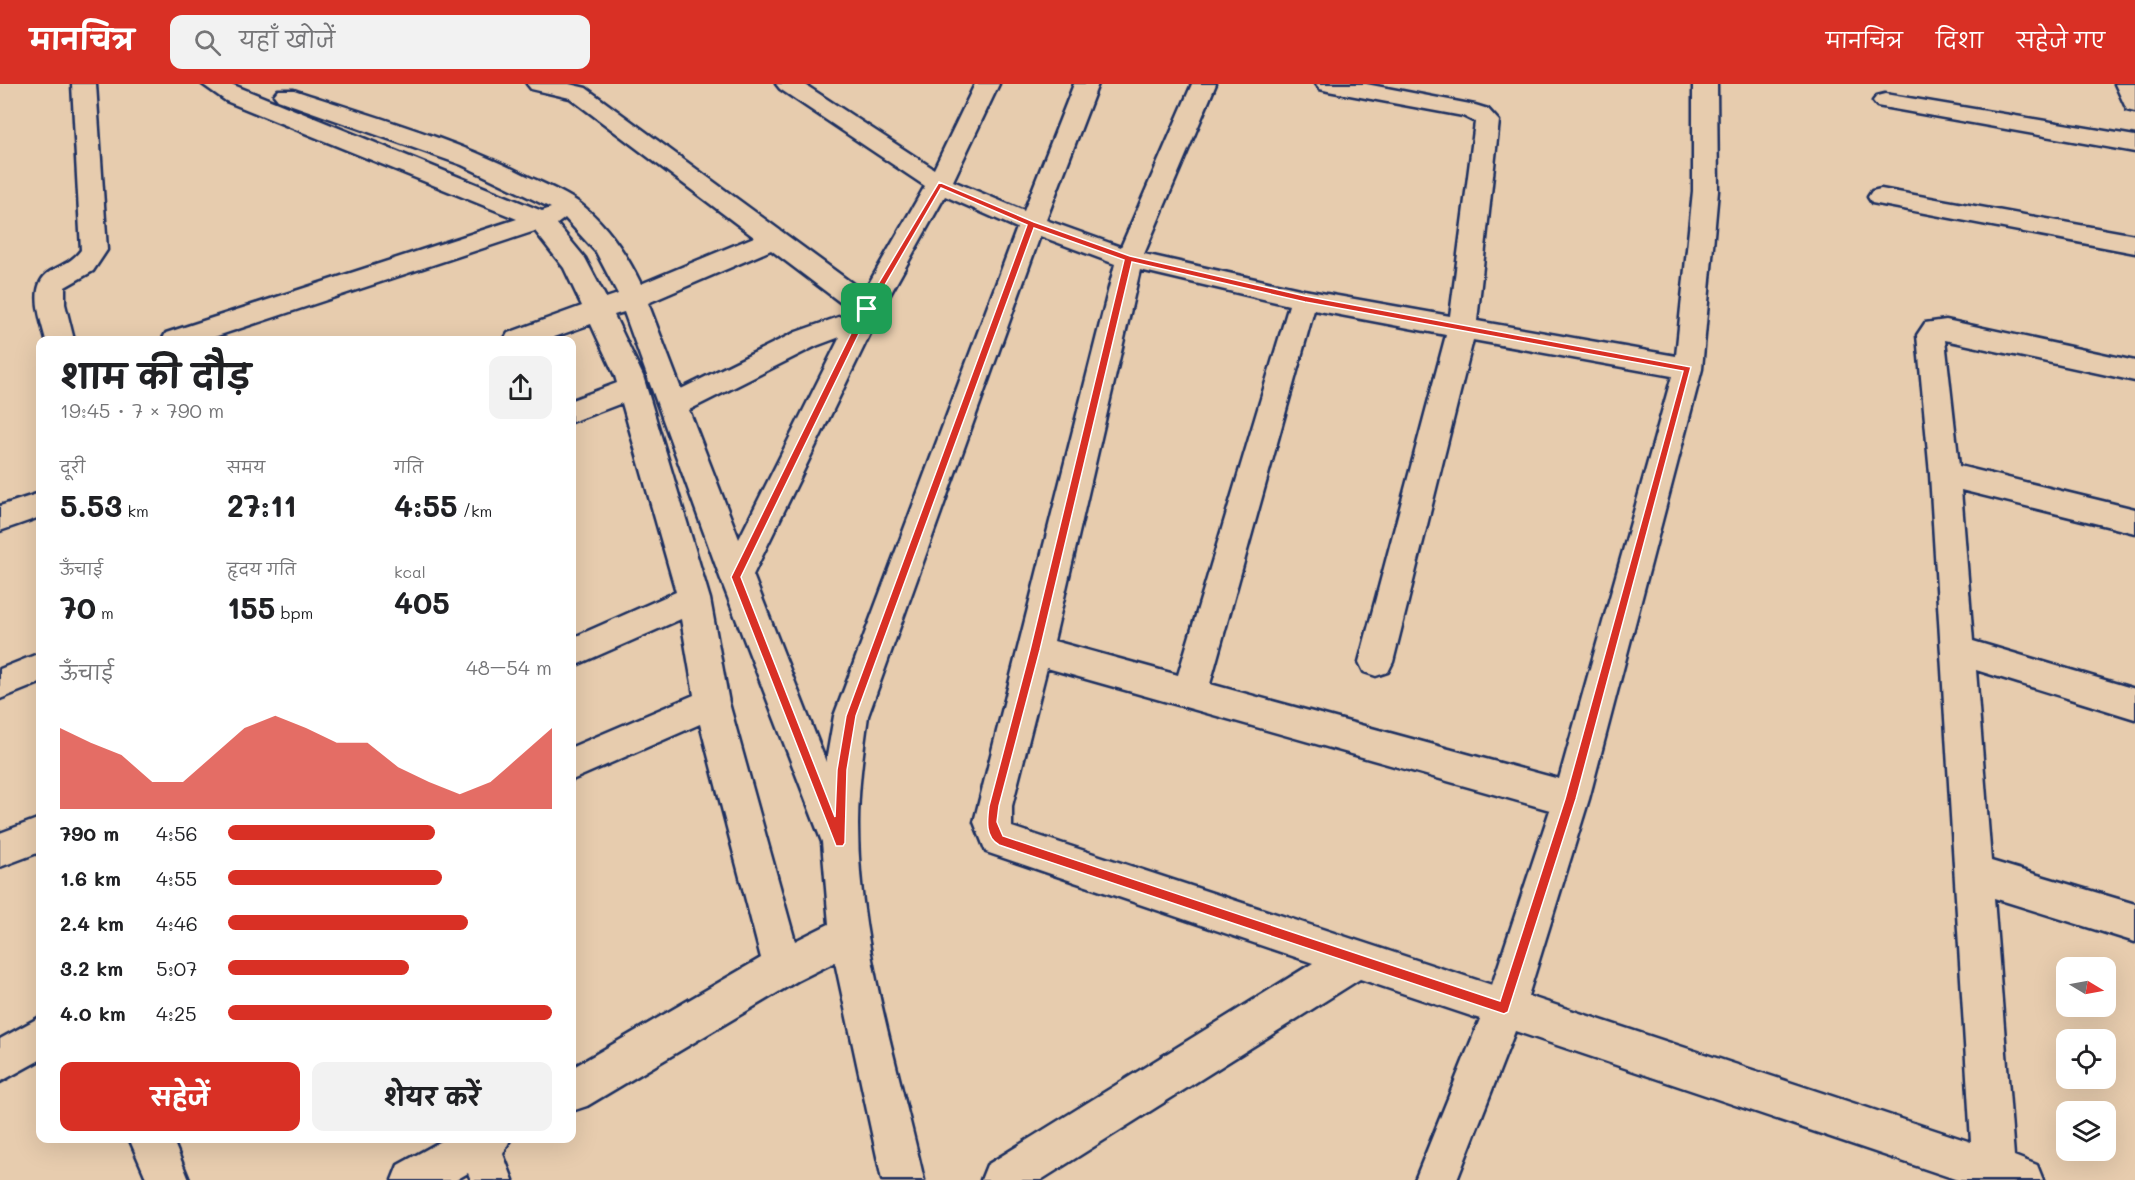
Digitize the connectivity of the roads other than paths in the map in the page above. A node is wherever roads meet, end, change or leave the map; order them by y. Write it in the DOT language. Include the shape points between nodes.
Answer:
graph roads {
  1 [pos="84,84"];
  2 [pos="214,84"];
  3 [pos="539,84"];
  4 [pos="788,84"];
  5 [pos="987,84"];
  6 [pos="1086,84"];
  7 [pos="1204,84"];
  8 [pos="1328,84"];
  9 [pos="1705,84"];
  10 [pos="2127,84"];
  11 [pos="265,85"];
  12 [pos="1885,101"];
  13 [pos="2135,105"];
  14 [pos="2135,144"];
  15 [pos="939,184"];
  16 [pos="1881,197"];
  17 [pos="569,208"];
  18 [pos="542,222"];
  19 [pos="1031,224"];
  20 [pos="775,238"];
  21 [pos="2135,244"];
  22 [pos="1129,259"];
  23 [pos="634,298"];
  24 [pos="1305,299"];
  25 [pos="598,312"];
  26 [pos="865,314"];
  27 [pos="1462,328"];
  28 [pos="59,336"];
  29 [pos="188,336"];
  30 [pos="529,336"];
  31 [pos="1688,369"];
  32 [pos="2135,371"];
  33 [pos="632,388"];
  34 [pos="672,406"];
  35 [pos="576,409"];
  36 [pos="1945,474"];
  37 [pos="36,507"];
  38 [pos="0,519"];
  39 [pos="2135,521"];
  40 [pos="736,577"];
  41 [pos="694,599"];
  42 [pos="1035,650"];
  43 [pos="1956,650"];
  44 [pos="576,651"];
  45 [pos="1376,662"];
  46 [pos="36,670"];
  47 [pos="0,684"];
  48 [pos="1190,693"];
  49 [pos="712,703"];
  50 [pos="2135,704"];
  51 [pos="576,762"];
  52 [pos="1571,799"];
  53 [pos="36,836"];
  54 [pos="840,843"];
  55 [pos="0,850"];
  56 [pos="1974,874"];
  57 [pos="2135,923"];
  58 [pos="850,934"];
  59 [pos="1356,959"];
  60 [pos="783,967"];
  61 [pos="1504,1008"];
  62 [pos="36,1040"];
  63 [pos="0,1062"];
  64 [pos="576,1089"];
  65 [pos="152,1143"];
  66 [pos="487,1155"];
  67 [pos="1016,1177"];
  68 [pos="2004,1177"];
  69 [pos="168,1180"];
  70 [pos="413,1180"];
  71 [pos="903,1180"];
  72 [pos="1436,1180"];
  1 -- 28 [label="street" via="94,250 87,264 54,281 51,287"];
  2 -- 18 [label="street" via="234,96 440,177"];
  3 -- 20 [label="street" via="578,93"];
  4 -- 15 [label="street"];
  5 -- 15 [label="street"];
  6 -- 19 [label="street"];
  7 -- 22 [label="street"];
  8 -- 27 [label="street" via="1467,110 1487,121"];
  9 -- 31 [label="street" via="1708,136"];
  10 -- 13 [label="street"];
  11 -- 17 [label="street" via="491,166"];
  12 -- 14 [label="street"];
  15 -- 19 [label="street"];
  15 -- 26 [label="street"];
  16 -- 21 [label="street"];
  17 -- 18 [label="street"];
  17 -- 23 [label="street" via="600,238"];
  18 -- 25 [label="street" via="576,264"];
  18 -- 29 [label="street"];
  19 -- 22 [label="street"];
  19 -- 54 [label="street" via="851,716 842,770"];
  20 -- 23 [label="street"];
  20 -- 26 [label="street"];
  22 -- 24 [label="street"];
  22 -- 42 [label="street"];
  23 -- 25 [label="street"];
  23 -- 34 [label="street"];
  24 -- 27 [label="street"];
  24 -- 48 [label="street"];
  25 -- 30 [label="street"];
  25 -- 33 [label="street"];
  26 -- 34 [label="street"];
  26 -- 40 [label="street"];
  27 -- 31 [label="street"];
  27 -- 45 [label="street"];
  31 -- 52 [label="street"];
  32 -- 36 [label="street" via="1935,330 1931,335"];
  33 -- 35 [label="street"];
  33 -- 41 [label="street"];
  34 -- 40 [label="street"];
  36 -- 39 [label="street"];
  36 -- 43 [label="street"];
  37 -- 38 [label="street"];
  40 -- 54 [label="street"];
  41 -- 44 [label="street"];
  41 -- 49 [label="street"];
  42 -- 48 [label="street"];
  42 -- 59 [label="street" via="994,806 992,822 999,840"];
  43 -- 50 [label="street"];
  43 -- 56 [label="street"];
  46 -- 47 [label="street"];
  48 -- 52 [label="street"];
  49 -- 51 [label="street"];
  49 -- 60 [label="street"];
  52 -- 61 [label="street"];
  53 -- 55 [label="street"];
  54 -- 58 [label="street"];
  56 -- 57 [label="street"];
  56 -- 68 [label="street"];
  58 -- 60 [label="street"];
  58 -- 71 [label="street"];
  59 -- 61 [label="street"];
  59 -- 67 [label="street"];
  60 -- 64 [label="street"];
  61 -- 68 [label="street"];
  61 -- 72 [label="street"];
  62 -- 63 [label="street"];
  65 -- 69 [label="street"];
  66 -- 70 [label="street"];
}
